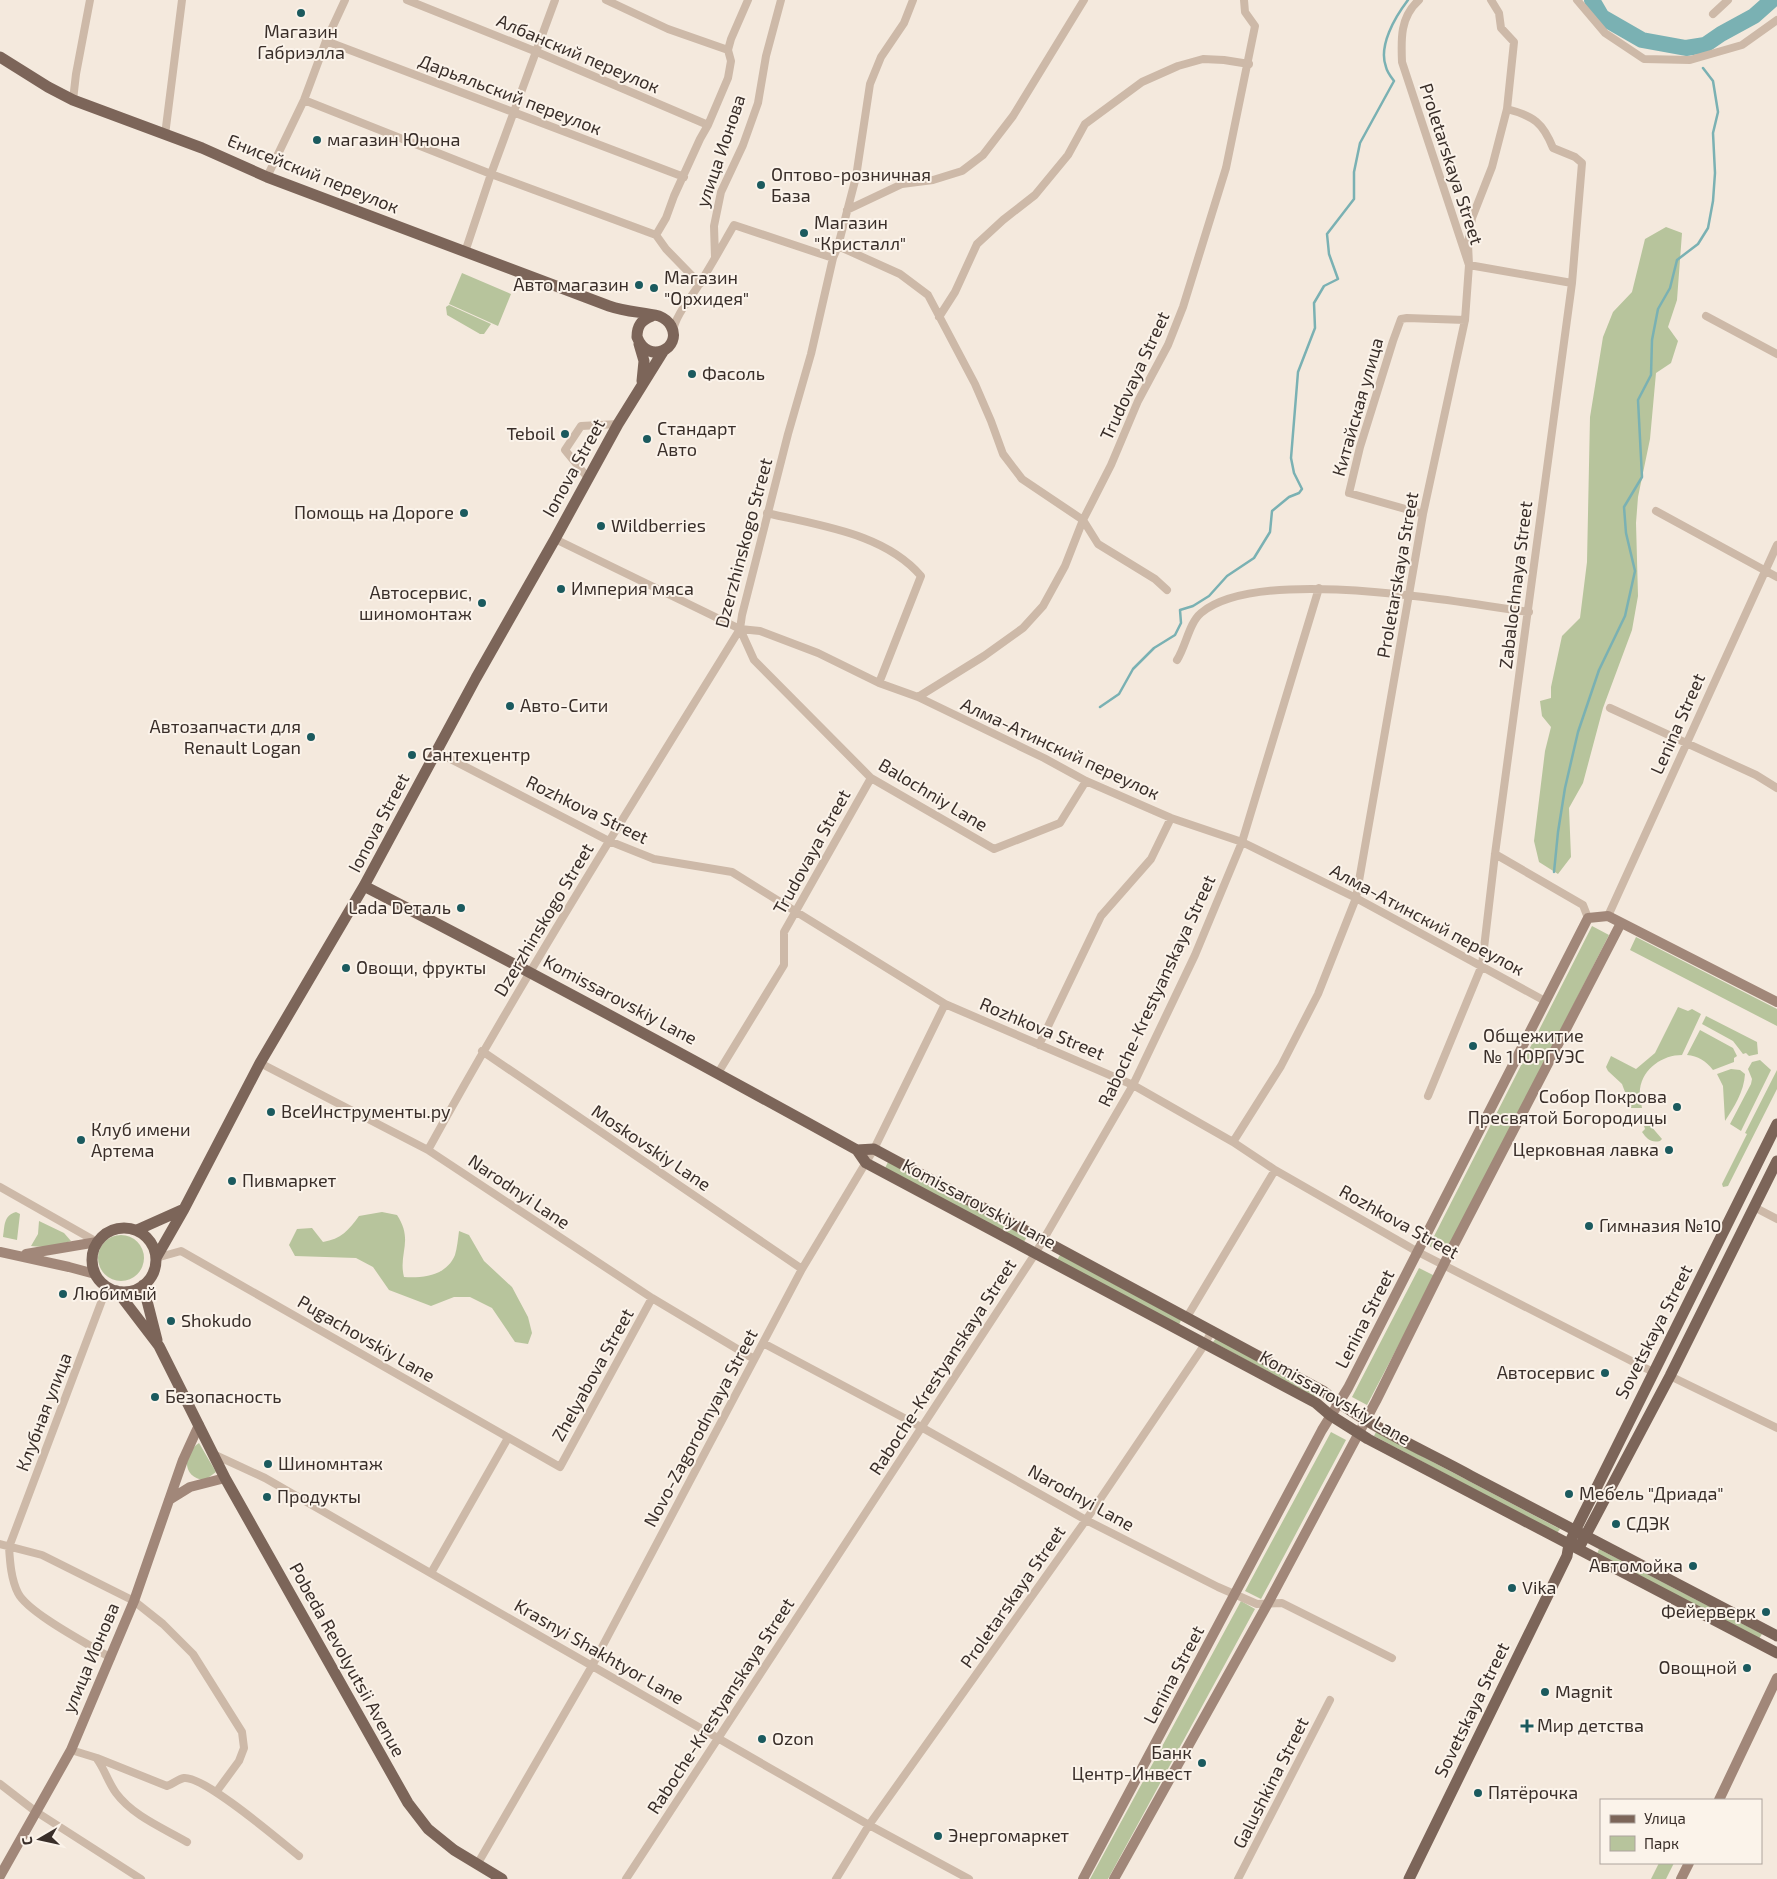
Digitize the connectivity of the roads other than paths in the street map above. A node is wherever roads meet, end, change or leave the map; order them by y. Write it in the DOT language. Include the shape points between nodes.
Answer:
graph roads {
  1 [pos="90,0"];
  2 [pos="182,0"];
  3 [pos="346,0"];
  4 [pos="407,0"];
  5 [pos="555,0"];
  6 [pos="606,0"];
  7 [pos="748,0"];
  8 [pos="781,0"];
  9 [pos="913,0"];
  10 [pos="1084,0"];
  11 [pos="1244,0"];
  12 [pos="1419,0"];
  13 [pos="1491,0"];
  14 [pos="1577,0"];
  15 [pos="1728,0"];
  16 [pos="1713,14"];
  17 [pos="1777,20"];
  18 [pos="326,41"];
  19 [pos="728,50"];
  20 [pos="537,52"];
  21 [pos="0,57"];
  22 [pos="1249,64"];
  23 [pos="74,100"];
  24 [pos="304,100"];
  25 [pos="1507,109"];
  26 [pos="514,114"];
  27 [pos="708,125"];
  28 [pos="165,135"];
  29 [pos="491,174"];
  30 [pos="267,177"];
  31 [pos="684,177"];
  32 [pos="847,210"];
  33 [pos="656,235"];
  34 [pos="838,246"];
  35 [pos="464,252"];
  36 [pos="715,257"];
  37 [pos="833,258"];
  38 [pos="1469,265"];
  39 [pos="1572,283"];
  40 [pos="700,284"];
  41 [pos="620,310"];
  42 [pos="683,310"];
  43 [pos="652,316"];
  44 [pos="1706,316"];
  45 [pos="939,317"];
  46 [pos="666,319"];
  47 [pos="1465,320"];
  48 [pos="673,331"];
  49 [pos="638,340"];
  50 [pos="664,350"];
  51 [pos="1777,354"];
  52 [pos="632,400"];
  53 [pos="618,424"];
  54 [pos="588,478"];
  55 [pos="1656,511"];
  56 [pos="767,513"];
  57 [pos="1423,514"];
  58 [pos="1083,520"];
  59 [pos="555,539"];
  60 [pos="1777,545"];
  61 [pos="1765,570"];
  62 [pos="1777,577"];
  63 [pos="1319,588"];
  64 [pos="1167,590"];
  65 [pos="1410,596"];
  66 [pos="1529,612"];
  67 [pos="740,629"];
  68 [pos="1177,660"];
  69 [pos="879,683"];
  70 [pos="918,697"];
  71 [pos="1610,708"];
  72 [pos="1688,744"];
  73 [pos="437,752"];
  74 [pos="871,778"];
  75 [pos="1086,781"];
  76 [pos="1777,788"];
  77 [pos="1171,818"];
  78 [pos="609,841"];
  79 [pos="1242,842"];
  80 [pos="1495,854"];
  81 [pos="364,886"];
  82 [pos="1356,898"];
  83 [pos="796,912"];
  84 [pos="1608,916"];
  85 [pos="1588,918"];
  86 [pos="1621,923"];
  87 [pos="1482,965"];
  88 [pos="530,971"];
  89 [pos="1545,1001"];
  90 [pos="1777,1002"];
  91 [pos="944,1004"];
  92 [pos="1039,1045"];
  93 [pos="482,1051"];
  94 [pos="260,1064"];
  95 [pos="718,1073"];
  96 [pos="1133,1085"];
  97 [pos="1428,1096"];
  98 [pos="1777,1124"];
  99 [pos="1233,1142"];
  100 [pos="428,1150"];
  101 [pos="857,1150"];
  102 [pos="874,1150"];
  103 [pos="1777,1161"];
  104 [pos="866,1163"];
  105 [pos="1275,1170"];
  106 [pos="0,1186"];
  107 [pos="1754,1207"];
  108 [pos="184,1209"];
  109 [pos="1777,1219"];
  110 [pos="137,1230"];
  111 [pos="1043,1240"];
  112 [pos="97,1242"];
  113 [pos="0,1252"];
  114 [pos="1418,1252"];
  115 [pos="1035,1254"];
  116 [pos="20,1255"];
  117 [pos="156,1258"];
  118 [pos="1444,1264"];
  119 [pos="802,1269"];
  120 [pos="95,1274"];
  121 [pos="143,1285"];
  122 [pos="112,1289"];
  123 [pos="652,1298"];
  124 [pos="1187,1317"];
  125 [pos="1212,1330"];
  126 [pos="763,1343"];
  127 [pos="1205,1344"];
  128 [pos="159,1346"];
  129 [pos="754,1359"];
  130 [pos="1653,1372"];
  131 [pos="1670,1376"];
  132 [pos="1338,1403"];
  133 [pos="1330,1415"];
  134 [pos="1366,1420"];
  135 [pos="199,1425"];
  136 [pos="921,1427"];
  137 [pos="1777,1428"];
  138 [pos="1359,1433"];
  139 [pos="508,1438"];
  140 [pos="213,1454"];
  141 [pos="560,1467"];
  142 [pos="225,1478"];
  143 [pos="169,1500"];
  144 [pos="1086,1520"];
  145 [pos="1580,1534"];
  146 [pos="0,1544"];
  147 [pos="1574,1546"];
  148 [pos="9,1547"];
  149 [pos="431,1573"];
  150 [pos="1236,1594"];
  151 [pos="134,1600"];
  152 [pos="1267,1605"];
  153 [pos="1777,1636"];
  154 [pos="1777,1652"];
  155 [pos="111,1658"];
  156 [pos="1392,1658"];
  157 [pos="592,1666"];
  158 [pos="1777,1678"];
  159 [pos="1330,1700"];
  160 [pos="717,1738"];
  161 [pos="71,1750"];
  162 [pos="97,1758"];
  163 [pos="0,1784"];
  164 [pos="216,1791"];
  165 [pos="1719,1799"];
  166 [pos="35,1811"];
  167 [pos="869,1825"];
  168 [pos="187,1842"];
  169 [pos="299,1856"];
  170 [pos="478,1863"];
  171 [pos="1689,1864"];
  172 [pos="0,1876"];
  173 [pos="141,1879"];
  174 [pos="502,1879"];
  175 [pos="626,1879"];
  176 [pos="836,1879"];
  177 [pos="969,1879"];
  178 [pos="1083,1879"];
  179 [pos="1114,1879"];
  180 [pos="1238,1879"];
  181 [pos="1409,1879"];
  182 [pos="1682,1879"];
  1 -- 23 [label="street"];
  2 -- 28 [label="street"];
  3 -- 18 [label="street"];
  4 -- 20 [label="street, Албанский переулок"];
  5 -- 20 [label="street"];
  6 -- 19 [label="street" via="668,29"];
  7 -- 19 [label="street"];
  8 -- 36 [label="street, улица Ионова" via="766,56 758,104 721,192 714,226"];
  9 -- 32 [label="street, Dzerzhinskogo Street" via="904,23 881,57 870,84 856,177"];
  10 -- 32 [label="street" via="1014,116 983,154 962,171 933,180 902,184"];
  11 -- 22 [label="street, Trudovaya Street" via="1245,12 1255,26"];
  12 -- 38 [label="street, Proletarskaya Street" via="1401,32 1402,62"];
  13 -- 25 [label="street" via="1499,13 1500,28 1514,42"];
  14 -- 17 [label="street" via="1605,33 1644,59 1690,60 1742,45"];
  15 -- 16 [label="street"];
  18 -- 24 [label="street"];
  18 -- 26 [label="street, Дарьяльский переулок"];
  19 -- 27 [label="street" via="731,61 728,78"];
  20 -- 26 [label="street"];
  20 -- 27 [label="street, Албанский переулок"];
  21 -- 23 [label="main road, Енисейский переулок"];
  22 -- 45 [label="street" via="1203,59 1178,66 1142,82 1084,124 1068,155 1034,195 977,244 955,292"];
  22 -- 58 [label="street, Trudovaya Street" via="1226,168 1183,307 1168,345 1138,401"];
  23 -- 28 [label="main road, Енисейский переулок"];
  24 -- 29 [label="street"];
  24 -- 30 [label="street"];
  25 -- 38 [label="street" via="1492,167 1472,218"];
  25 -- 39 [label="street, Zabalochnaya Street" via="1540,124 1553,148 1582,163"];
  26 -- 29 [label="street"];
  26 -- 31 [label="street, Дарьяльский переулок"];
  27 -- 31 [label="street"];
  28 -- 30 [label="main road, Енисейский переулок"];
  29 -- 33 [label="street"];
  29 -- 35 [label="street"];
  30 -- 35 [label="main road, Енисейский переулок"];
  31 -- 33 [label="street"];
  32 -- 34 [label="street, Dzerzhinskogo Street"];
  33 -- 40 [label="street"];
  34 -- 37 [label="street, Dzerzhinskogo Street"];
  34 -- 45 [label="street" via="900,274 928,295"];
  35 -- 41 [label="main road, Енисейский переулок"];
  36 -- 37 [label="street, улица Ионова" via="734,225"];
  36 -- 40 [label="street, улица Ионова"];
  37 -- 56 [label="street, Dzerzhinskogo Street" via="811,354"];
  38 -- 39 [label="street"];
  38 -- 47 [label="street, Proletarskaya Street"];
  39 -- 66 [label="street, Zabalochnaya Street"];
  40 -- 42 [label="street, улица Ионова"];
  41 -- 43 [label="main road, Енисейский переулок"];
  41 -- 49 [label="main road" via="632,323"];
  42 -- 46 [label="street" via="673,319"];
  42 -- 48 [label="street, улица Ионова"];
  43 -- 46 [label="main road"];
  43 -- 49 [label="main road" via="640,323"];
  44 -- 51 [label="street"];
  45 -- 58 [label="street" via="975,384 1003,454 1022,479"];
  46 -- 48 [label="main road"];
  47 -- 57 [label="street, Proletarskaya Street"];
  47 -- 57 [label="street, Китайская улица" via="1401,319 1360,447 1349,493"];
  48 -- 50 [label="main road" via="673,339"];
  49 -- 50 [label="main road" via="644,349 651,352"];
  49 -- 52 [label="main road" via="645,368"];
  50 -- 52 [label="main road"];
  52 -- 53 [label="main road, Ionova Street"];
  53 -- 54 [label="main road, Ionova Street"];
  53 -- 54 [label="street" via="581,426 566,450"];
  54 -- 59 [label="main road, Ionova Street"];
  55 -- 61 [label="street"];
  56 -- 67 [label="street, Dzerzhinskogo Street"];
  56 -- 69 [label="street" via="869,540 909,562 921,576"];
  57 -- 65 [label="street, Proletarskaya Street"];
  58 -- 64 [label="street" via="1098,544"];
  58 -- 70 [label="street, Trudovaya Street" via="1052,590 1043,606 1023,628"];
  59 -- 67 [label="street, Алма-Атинский переулок"];
  59 -- 73 [label="main road, Ionova Street"];
  60 -- 61 [label="street, Lenina Street"];
  61 -- 62 [label="street"];
  61 -- 72 [label="street, Lenina Street"];
  63 -- 65 [label="street"];
  63 -- 68 [label="street" via="1240,595 1201,612 1194,620"];
  63 -- 79 [label="street, Raboche-Krestyanskaya Street"];
  65 -- 66 [label="street"];
  65 -- 82 [label="street, Proletarskaya Street"];
  66 -- 80 [label="street, Zabalochnaya Street"];
  67 -- 69 [label="street, Алма-Атинский переулок" via="760,631 810,650"];
  67 -- 74 [label="street, Balochniy Lane" via="754,660"];
  67 -- 78 [label="street, Dzerzhinskogo Street"];
  69 -- 70 [label="street, Алма-Атинский переулок"];
  70 -- 75 [label="street, Алма-Атинский переулок"];
  71 -- 72 [label="street"];
  72 -- 76 [label="street"];
  72 -- 84 [label="street, Lenina Street"];
  73 -- 78 [label="street, Rozhkova Street"];
  73 -- 81 [label="main road, Ionova Street"];
  74 -- 75 [label="street, Balochniy Lane" via="994,850 1060,824"];
  74 -- 83 [label="street, Trudovaya Street"];
  75 -- 77 [label="street, Алма-Атинский переулок"];
  77 -- 79 [label="street, Алма-Атинский переулок"];
  77 -- 92 [label="street" via="1151,859 1101,916"];
  78 -- 83 [label="street, Rozhkova Street" via="654,859 732,872"];
  78 -- 88 [label="street, Dzerzhinskogo Street"];
  79 -- 82 [label="street, Алма-Атинский переулок"];
  79 -- 96 [label="street, Raboche-Krestyanskaya Street" via="1195,955"];
  80 -- 85 [label="street" via="1583,905"];
  80 -- 87 [label="street, Zabalochnaya Street"];
  81 -- 88 [label="main road, Komissarovskiy Lane"];
  81 -- 94 [label="main road, Ionova Street"];
  82 -- 87 [label="street, Алма-Атинский переулок"];
  82 -- 99 [label="street, Proletarskaya Street" via="1314,1002 1281,1066"];
  83 -- 91 [label="street, Rozhkova Street"];
  83 -- 95 [label="street, Trudovaya Street" via="784,932 784,965"];
  84 -- 85 [label="main road"];
  84 -- 86 [label="main road"];
  85 -- 89 [label="main road, Lenina Street"];
  86 -- 90 [label="main road"];
  86 -- 118 [label="main road"];
  87 -- 89 [label="street, Алма-Атинский переулок"];
  87 -- 97 [label="street, Zabalochnaya Street"];
  88 -- 93 [label="street, Dzerzhinskogo Street"];
  88 -- 95 [label="main road, Komissarovskiy Lane"];
  89 -- 114 [label="main road, Lenina Street"];
  91 -- 92 [label="street, Rozhkova Street"];
  91 -- 102 [label="street, Novo-Zagorodnyaya Street"];
  92 -- 96 [label="street, Rozhkova Street"];
  93 -- 100 [label="street, Dzerzhinskogo Street"];
  93 -- 119 [label="street, Moskovskiy Lane"];
  94 -- 100 [label="street, Narodnyi Lane"];
  94 -- 108 [label="main road, Ionova Street"];
  95 -- 101 [label="main road, Komissarovskiy Lane"];
  96 -- 99 [label="street, Rozhkova Street"];
  96 -- 111 [label="street, Raboche-Krestyanskaya Street"];
  98 -- 130 [label="main road, Sovetskaya Street"];
  99 -- 105 [label="street, Rozhkova Street"];
  100 -- 123 [label="street, Narodnyi Lane"];
  101 -- 102 [label="main road, Komissarovskiy Lane"];
  101 -- 104 [label="main road, Komissarovskiy Lane"];
  102 -- 104 [label="street, Novo-Zagorodnyaya Street"];
  102 -- 111 [label="main road, Komissarovskiy Lane"];
  103 -- 107 [label="main road, Sovetskaya Street"];
  104 -- 115 [label="main road, Komissarovskiy Lane"];
  104 -- 119 [label="street, Novo-Zagorodnyaya Street"];
  105 -- 114 [label="street, Rozhkova Street"];
  105 -- 124 [label="street"];
  106 -- 112 [label="street"];
  107 -- 109 [label="street"];
  107 -- 131 [label="main road, Sovetskaya Street"];
  108 -- 110 [label="main road"];
  108 -- 117 [label="main road"];
  110 -- 112 [label="main road" via="114,1229"];
  110 -- 117 [label="main road" via="147,1238"];
  111 -- 115 [label="street, Raboche-Krestyanskaya Street"];
  111 -- 124 [label="main road, Komissarovskiy Lane"];
  112 -- 116 [label="main road"];
  112 -- 120 [label="main road" via="92,1264"];
  113 -- 116 [label="main road"];
  114 -- 118 [label="street, Rozhkova Street"];
  114 -- 132 [label="main road, Lenina Street"];
  115 -- 127 [label="main road, Komissarovskiy Lane"];
  115 -- 136 [label="street, Raboche-Krestyanskaya Street"];
  116 -- 120 [label="main road"];
  117 -- 121 [label="main road" via="154,1271"];
  117 -- 139 [label="street, Pugachovskiy Lane" via="181,1250"];
  118 -- 130 [label="street, Rozhkova Street"];
  118 -- 134 [label="main road"];
  119 -- 126 [label="street, Novo-Zagorodnyaya Street"];
  120 -- 122 [label="main road" via="100,1282"];
  121 -- 122 [label="main road" via="134,1290"];
  121 -- 128 [label="main road"];
  122 -- 128 [label="main road"];
  122 -- 148 [label="street, Клубная улица"];
  123 -- 129 [label="street, Narodnyi Lane"];
  123 -- 141 [label="street, Zhelyabova Street"];
  124 -- 125 [label="main road, Komissarovskiy Lane"];
  125 -- 127 [label="street, Proletarskaya Street"];
  125 -- 132 [label="main road, Komissarovskiy Lane" via="1323,1391"];
  126 -- 129 [label="street, Novo-Zagorodnyaya Street"];
  126 -- 136 [label="street, Narodnyi Lane"];
  127 -- 133 [label="main road, Komissarovskiy Lane" via="1316,1402"];
  127 -- 144 [label="street, Proletarskaya Street"];
  128 -- 135 [label="main road, Pobeda Revolyutsii Avenue"];
  129 -- 157 [label="street, Novo-Zagorodnyaya Street"];
  130 -- 145 [label="main road, Sovetskaya Street"];
  131 -- 137 [label="street"];
  131 -- 145 [label="main road, Sovetskaya Street"];
  132 -- 133 [label="main road, Lenina Street"];
  132 -- 134 [label="main road, Komissarovskiy Lane"];
  133 -- 138 [label="main road, Komissarovskiy Lane"];
  133 -- 150 [label="main road, Lenina Street"];
  134 -- 138 [label="main road"];
  134 -- 145 [label="main road, Komissarovskiy Lane"];
  135 -- 140 [label="main road, Pobeda Revolyutsii Avenue"];
  135 -- 143 [label="main road"];
  136 -- 144 [label="street, Narodnyi Lane"];
  136 -- 160 [label="street, Raboche-Krestyanskaya Street"];
  138 -- 147 [label="main road, Komissarovskiy Lane"];
  138 -- 152 [label="main road"];
  139 -- 141 [label="street, Pugachovskiy Lane"];
  139 -- 149 [label="street"];
  140 -- 142 [label="main road, Pobeda Revolyutsii Avenue"];
  140 -- 149 [label="street, Krasnyi Shakhtyor Lane" via="265,1478"];
  142 -- 143 [label="main road" via="190,1487"];
  142 -- 170 [label="main road, Pobeda Revolyutsii Avenue" via="408,1803 428,1829 454,1850"];
  143 -- 151 [label="main road, улица Ионова"];
  144 -- 150 [label="street, Narodnyi Lane"];
  144 -- 167 [label="street, Proletarskaya Street"];
  145 -- 147 [label="main road, Sovetskaya Street"];
  145 -- 153 [label="main road, Komissarovskiy Lane"];
  146 -- 148 [label="street"];
  147 -- 154 [label="main road, Komissarovskiy Lane"];
  147 -- 181 [label="main road, Sovetskaya Street"];
  148 -- 151 [label="street" via="42,1555"];
  148 -- 155 [label="street" via="11,1571 18,1594 40,1615"];
  149 -- 157 [label="street, Krasnyi Shakhtyor Lane"];
  150 -- 152 [label="street, Narodnyi Lane"];
  150 -- 178 [label="main road, Lenina Street"];
  151 -- 155 [label="main road, улица Ионова"];
  151 -- 164 [label="street" via="194,1654 242,1732 244,1748 239,1761"];
  152 -- 156 [label="street, Narodnyi Lane" via="1282,1603"];
  152 -- 179 [label="main road"];
  155 -- 161 [label="main road, улица Ионова"];
  157 -- 160 [label="street, Krasnyi Shakhtyor Lane"];
  157 -- 170 [label="street, Novo-Zagorodnyaya Street"];
  158 -- 165 [label="main road"];
  159 -- 180 [label="street, Galushkina Street"];
  160 -- 167 [label="street, Krasnyi Shakhtyor Lane"];
  160 -- 175 [label="street, Raboche-Krestyanskaya Street"];
  161 -- 162 [label="street"];
  161 -- 166 [label="main road, улица Ионова"];
  162 -- 164 [label="street" via="163,1784 191,1778"];
  162 -- 168 [label="street" via="116,1793 126,1803 151,1822"];
  163 -- 166 [label="street"];
  164 -- 169 [label="street"];
  166 -- 172 [label="main road, улица Ионова"];
  166 -- 173 [label="street"];
  167 -- 176 [label="street, Proletarskaya Street"];
  167 -- 177 [label="street, Krasnyi Shakhtyor Lane"];
  170 -- 174 [label="main road, Pobeda Revolyutsii Avenue"];
  171 -- 182 [label="main road"];
}
